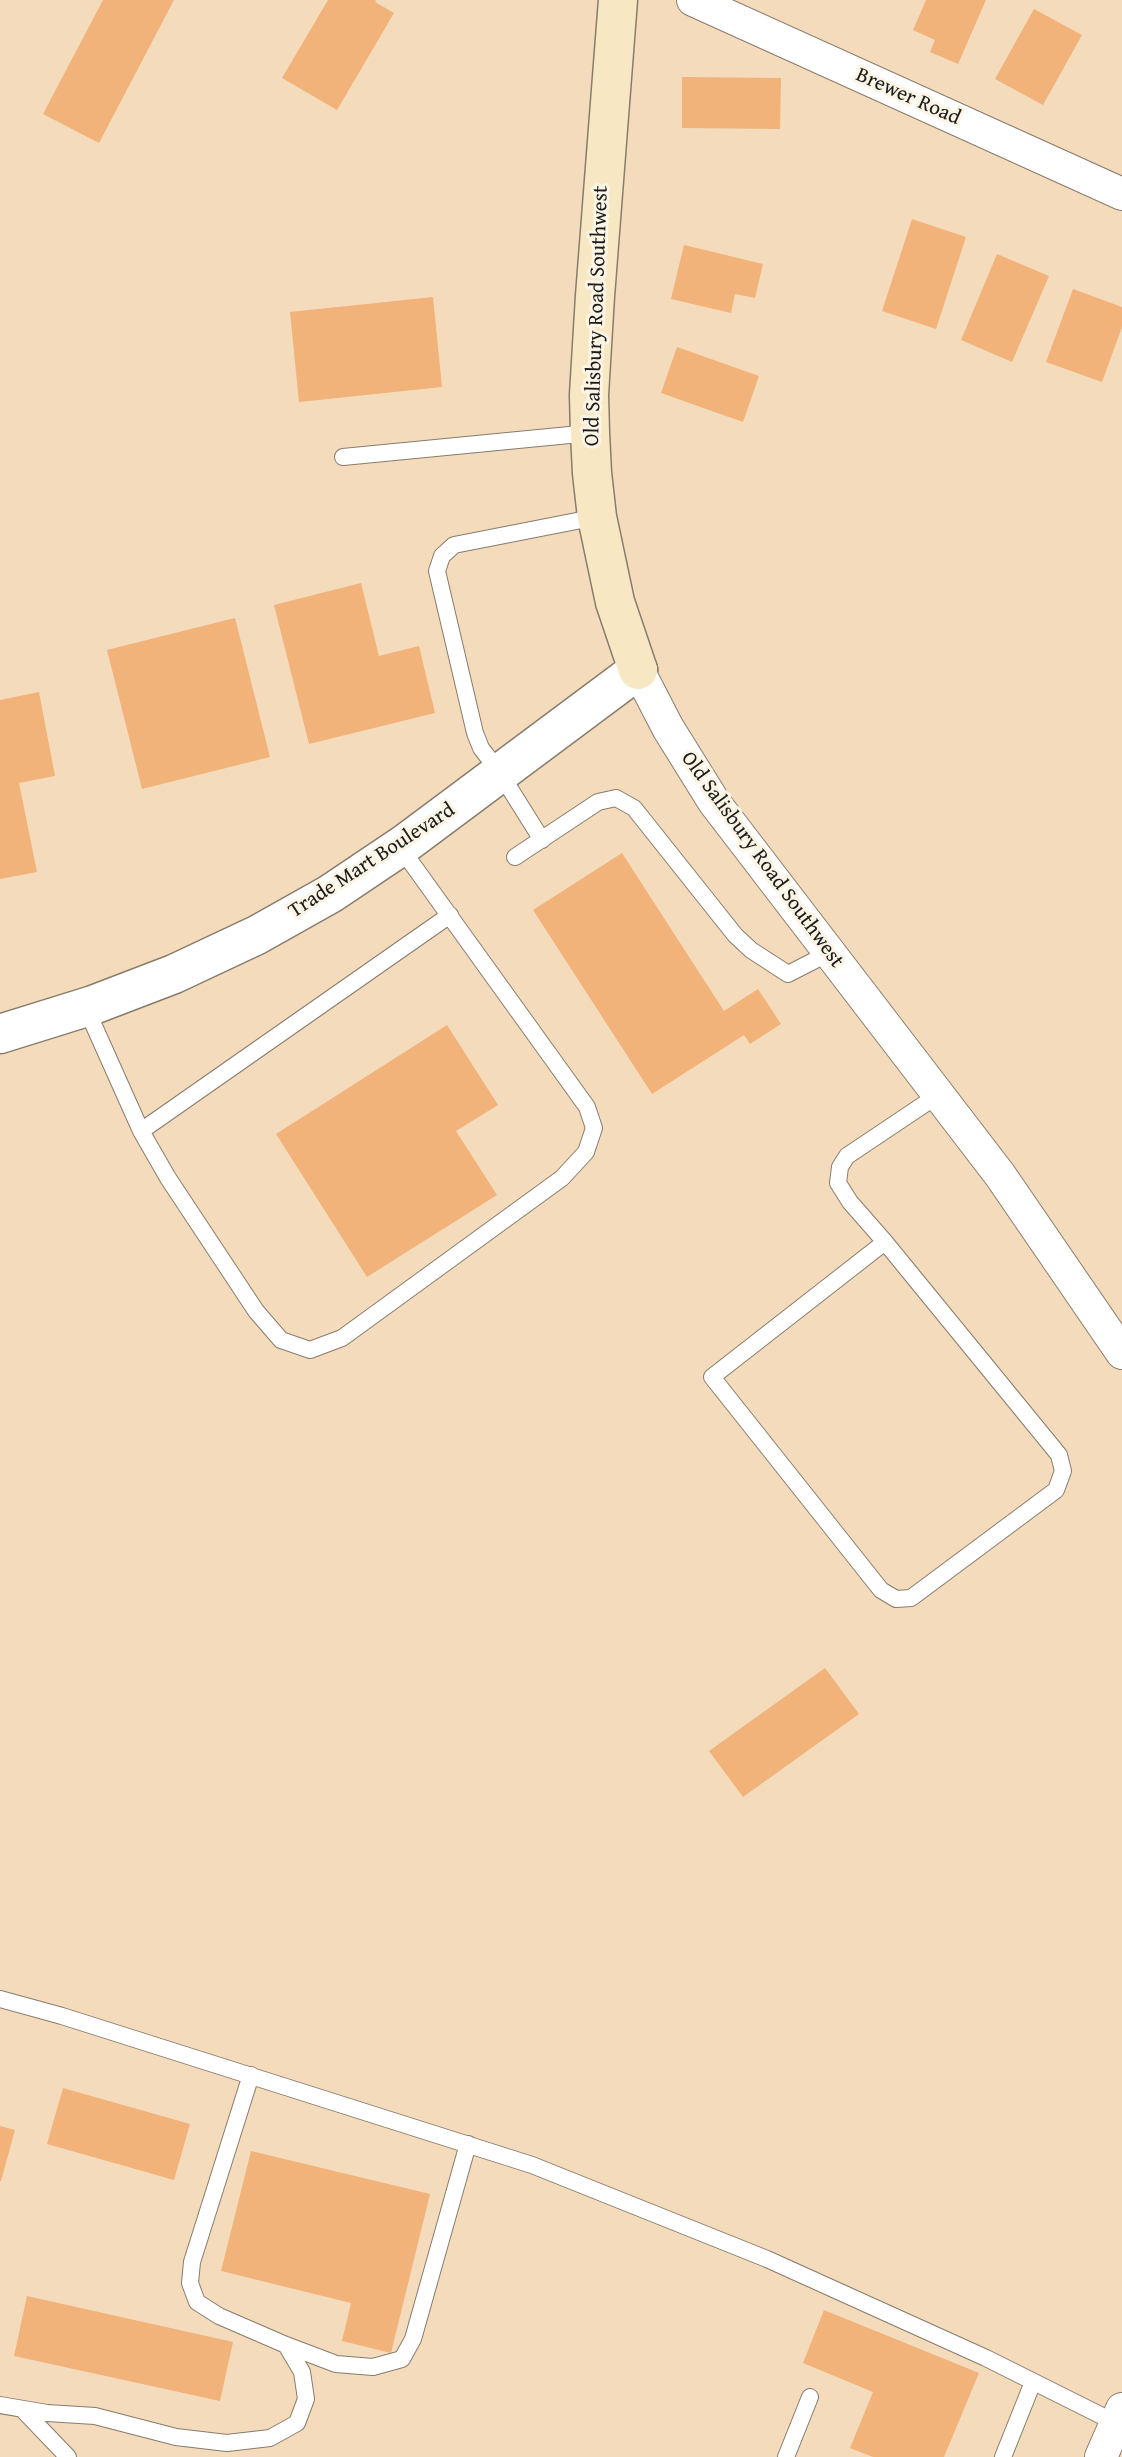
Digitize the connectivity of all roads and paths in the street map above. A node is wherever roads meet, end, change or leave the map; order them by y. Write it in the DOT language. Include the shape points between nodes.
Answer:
graph roads {
  1 [pos="618,0"];
  2 [pos="693,0"];
  3 [pos="1122,194"];
  4 [pos="590,433"];
  5 [pos="343,457"];
  6 [pos="597,517"];
  7 [pos="638,670"];
  8 [pos="500,773"];
  9 [pos="542,840"];
  10 [pos="400,846"];
  11 [pos="515,857"];
  12 [pos="450,915"];
  13 [pos="829,953"];
  14 [pos="86,1008"];
  15 [pos="0,1034"];
  16 [pos="937,1095"];
  17 [pos="141,1131"];
  18 [pos="886,1242"];
  19 [pos="1122,1353"];
  20 [pos="0,1999"];
  21 [pos="251,2075"];
  22 [pos="468,2144"];
  23 [pos="286,2345"];
  24 [pos="1033,2382"];
  25 [pos="810,2397"];
  26 [pos="0,2405"];
  27 [pos="22,2409"];
  28 [pos="1119,2416"];
  29 [pos="68,2457"];
  30 [pos="786,2457"];
  31 [pos="1003,2457"];
  32 [pos="1101,2457"];
  1 -- 4 [label="main road, Old Salisbury Road Southwest" via="595,296"];
  2 -- 3 [label="street, Brewer Road"];
  4 -- 5 [label="lane"];
  4 -- 6 [label="main road, Old Salisbury Road Southwest"];
  6 -- 7 [label="main road, Old Salisbury Road Southwest" via="615,602"];
  6 -- 8 [label="lane" via="454,545 442,556 437,571 474,733"];
  7 -- 8 [label="street, Trade Mart Boulevard"];
  7 -- 13 [label="street, Old Salisbury Road Southwest" via="714,802"];
  8 -- 9 [label="lane"];
  8 -- 10 [label="street, Trade Mart Boulevard"];
  9 -- 11 [label="lane"];
  9 -- 13 [label="lane" via="598,802 616,798 634,808 751,950 788,974"];
  10 -- 12 [label="lane"];
  10 -- 14 [label="street, Trade Mart Boulevard" via="330,894 257,935"];
  12 -- 17 [label="lane"];
  12 -- 17 [label="lane" via="587,1107 594,1128 586,1152 562,1178 342,1338 310,1350 281,1340 257,1311"];
  13 -- 16 [label="street, Old Salisbury Road Southwest"];
  14 -- 15 [label="street, Trade Mart Boulevard"];
  14 -- 17 [label="lane"];
  16 -- 18 [label="lane" via="847,1156 841,1167 838,1183"];
  16 -- 19 [label="street, Old Salisbury Road Southwest" via="1000,1175"];
  18 -- 18 [label="lane" via="712,1377 881,1590 896,1599 911,1598 1056,1489 1063,1471 1059,1455"];
  20 -- 21 [label="lane"];
  21 -- 22 [label="lane"];
  21 -- 23 [label="lane" via="192,2262 190,2283 197,2302"];
  22 -- 23 [label="lane" via="413,2339 402,2360 373,2367 336,2364"];
  22 -- 24 [label="lane" via="526,2162 767,2259"];
  23 -- 27 [label="lane" via="302,2372 306,2399 297,2423 270,2438 227,2443 176,2437 95,2416"];
  24 -- 28 [label="lane"];
  24 -- 31 [label="lane"];
  25 -- 30 [label="lane"];
  26 -- 27 [label="lane"];
  27 -- 29 [label="lane"];
  28 -- 32 [label="street"];
}
